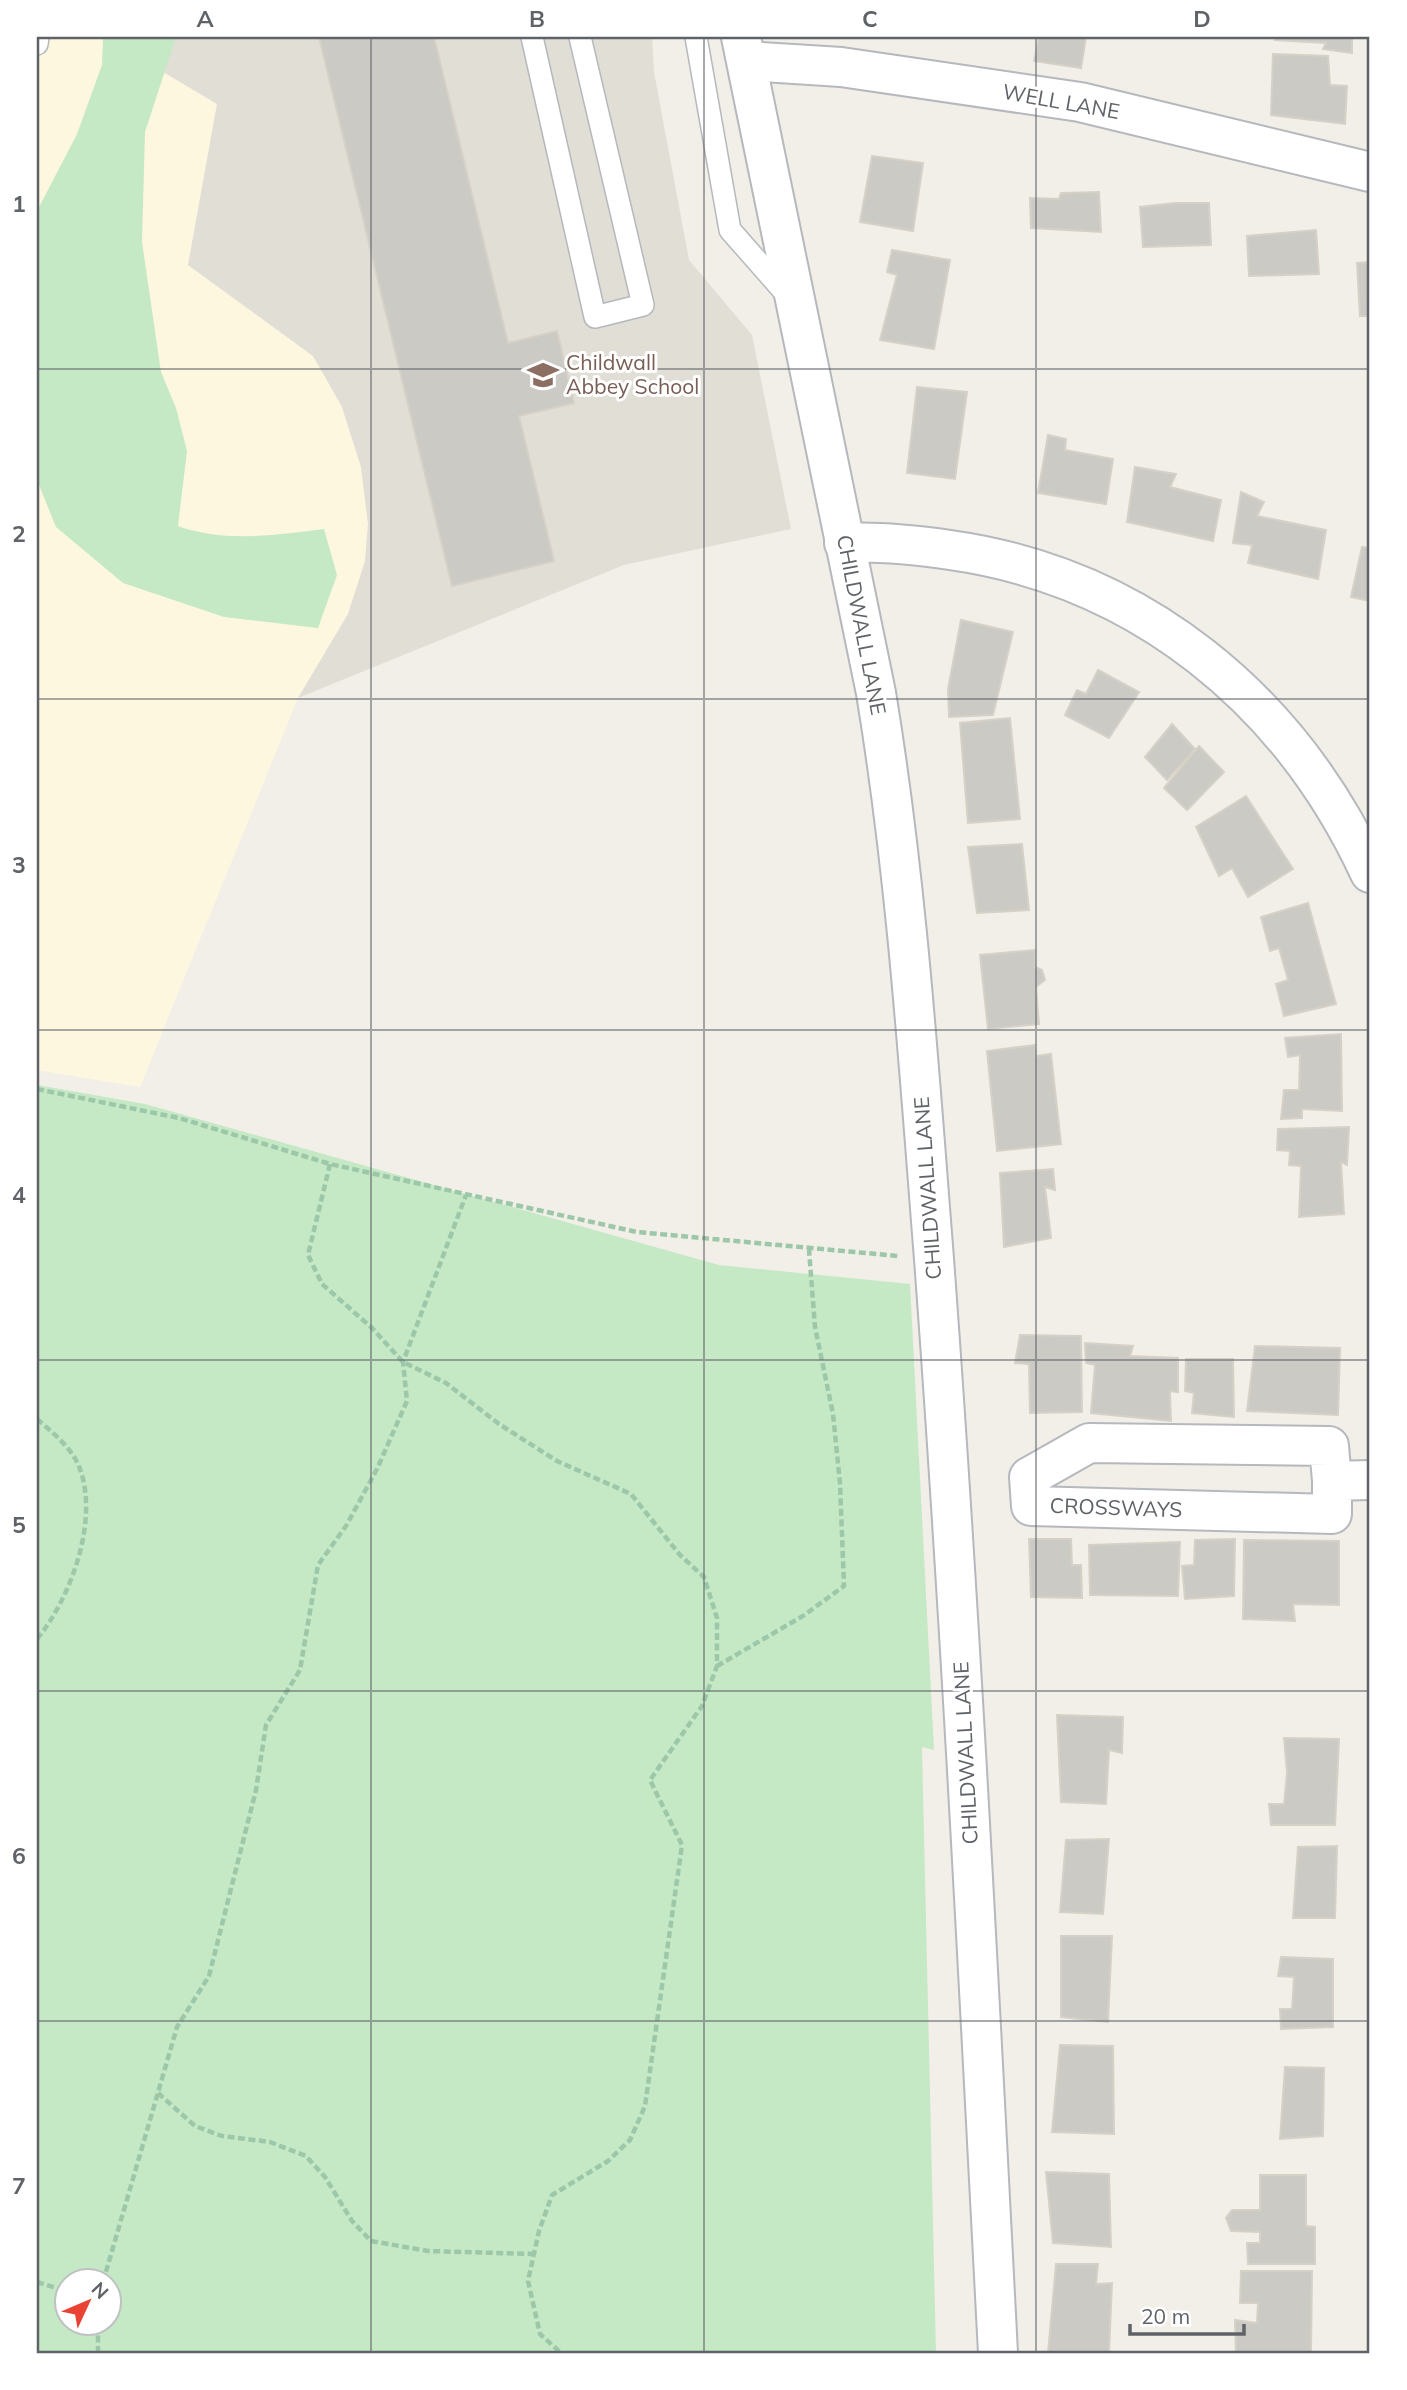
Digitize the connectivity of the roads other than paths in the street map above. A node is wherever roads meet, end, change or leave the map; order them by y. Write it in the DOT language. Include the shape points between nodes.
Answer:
graph roads {
  1 [pos="38,37"];
  2 [pos="533,37"];
  3 [pos="580,37"];
  4 [pos="696,37"];
  5 [pos="37,44"];
  6 [pos="744,49"];
  7 [pos="1370,172"];
  8 [pos="795,304"];
  9 [pos="844,543"];
  10 [pos="1370,873"];
  11 [pos="1370,1480"];
  12 [pos="1332,1481"];
  13 [pos="998,2353"];
  1 -- 5 [label="lane"];
  2 -- 3 [label="lane" via="595,317 643,305"];
  4 -- 8 [label="lane" via="730,230"];
  6 -- 7 [label="street, WELL LANE" via="1080,102"];
  6 -- 8 [label="street, CHILDWALL LANE"];
  8 -- 9 [label="street, CHILDWALL LANE"];
  9 -- 10 [label="street" via="890,542 1004,558 1077,582 1164,628 1237,687 1305,760 1332,798"];
  9 -- 13 [label="street, CHILDWALL LANE" via="892,791 923,1113 952,1481"];
  11 -- 12 [label="street"];
  12 -- 12 [label="street, CROSSWAYS" via="1332,1514 1031,1506 1029,1477 1089,1443 1329,1446"];
}
